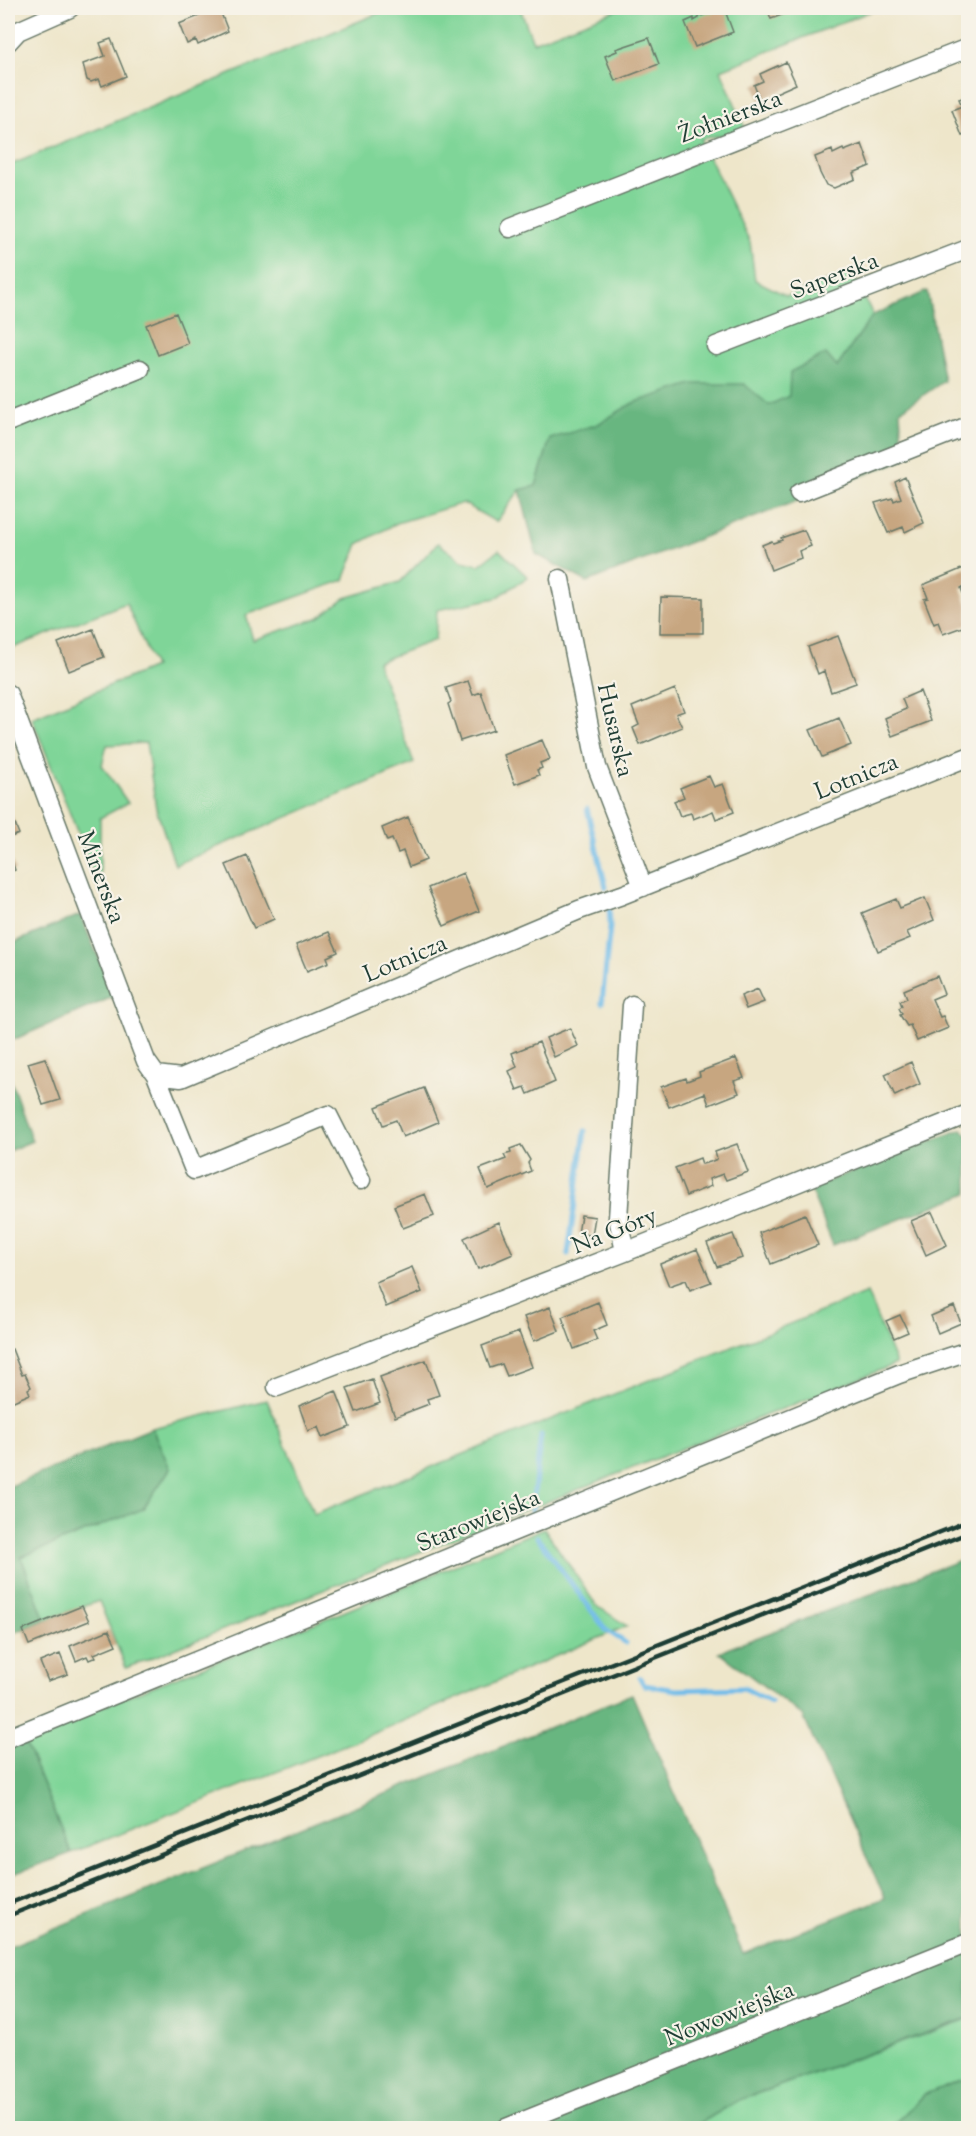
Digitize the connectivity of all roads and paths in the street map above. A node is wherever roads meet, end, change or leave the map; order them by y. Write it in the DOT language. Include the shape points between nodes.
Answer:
graph roads {
  1 [pos="70,8"];
  2 [pos="8,42"];
  3 [pos="969,48"];
  4 [pos="510,228"];
  5 [pos="969,249"];
  6 [pos="716,346"];
  7 [pos="140,369"];
  8 [pos="8,422"];
  9 [pos="969,426"];
  10 [pos="799,493"];
  11 [pos="560,579"];
  12 [pos="8,694"];
  13 [pos="969,757"];
  14 [pos="643,887"];
  15 [pos="632,1005"];
  16 [pos="156,1075"];
  17 [pos="969,1114"];
  18 [pos="361,1180"];
  19 [pos="625,1252"];
  20 [pos="969,1351"];
  21 [pos="277,1387"];
  22 [pos="8,1738"];
  23 [pos="969,1943"];
  24 [pos="506,2128"];
  1 -- 2 [label="street" via="18,31"];
  3 -- 4 [label="street, Żołnierska"];
  5 -- 6 [label="street, Saperska"];
  7 -- 8 [label="street"];
  9 -- 10 [label="street"];
  11 -- 14 [label="street, Husarska" via="597,767"];
  12 -- 16 [label="street, Minerska" via="146,1061"];
  13 -- 14 [label="street, Lotnicza"];
  14 -- 16 [label="street, Lotnicza" via="579,910 181,1078"];
  15 -- 19 [label="street" via="618,1218"];
  16 -- 18 [label="street" via="194,1170 328,1115"];
  17 -- 19 [label="street, Na Góry"];
  19 -- 21 [label="street, Na Góry"];
  20 -- 22 [label="street, Starowiejska" via="899,1374"];
  23 -- 24 [label="street, Nowowiejska"];
}
